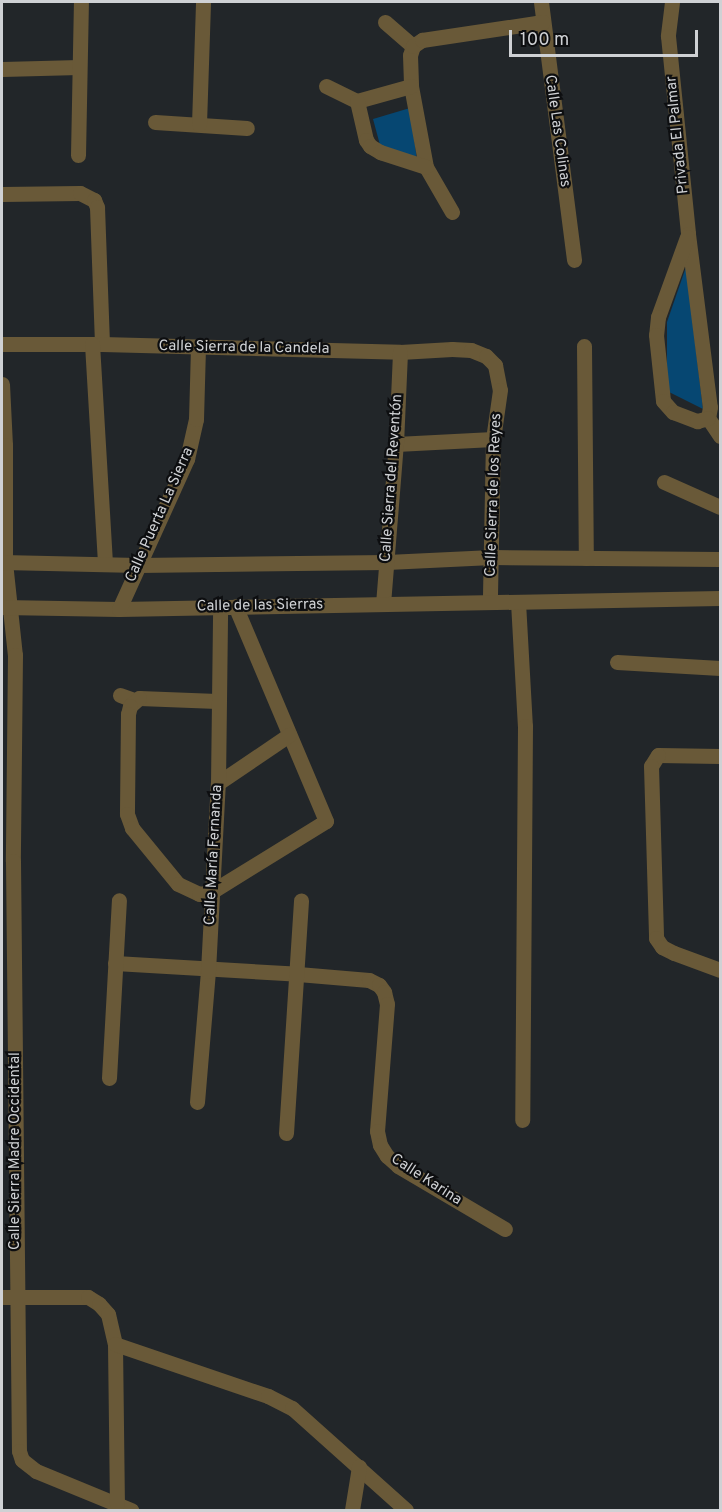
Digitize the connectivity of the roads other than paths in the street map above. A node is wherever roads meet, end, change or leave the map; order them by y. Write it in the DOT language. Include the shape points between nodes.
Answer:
graph roads {
  1 [pos="81,2"];
  2 [pos="203,2"];
  3 [pos="541,2"];
  4 [pos="672,2"];
  5 [pos="385,22"];
  6 [pos="543,22"];
  7 [pos="413,46"];
  8 [pos="79,67"];
  9 [pos="2,69"];
  10 [pos="326,86"];
  11 [pos="411,86"];
  12 [pos="357,101"];
  13 [pos="155,122"];
  14 [pos="200,124"];
  15 [pos="246,128"];
  16 [pos="78,156"];
  17 [pos="426,167"];
  18 [pos="2,194"];
  19 [pos="2,207"];
  20 [pos="452,212"];
  21 [pos="688,234"];
  22 [pos="574,260"];
  23 [pos="2,344"];
  24 [pos="97,344"];
  25 [pos="584,346"];
  26 [pos="198,348"];
  27 [pos="400,352"];
  28 [pos="486,356"];
  29 [pos="2,384"];
  30 [pos="708,418"];
  31 [pos="720,436"];
  32 [pos="493,439"];
  33 [pos="396,444"];
  34 [pos="664,482"];
  35 [pos="720,507"];
  36 [pos="492,557"];
  37 [pos="586,558"];
  38 [pos="720,559"];
  39 [pos="3,562"];
  40 [pos="387,562"];
  41 [pos="105,564"];
  42 [pos="138,565"];
  43 [pos="720,598"];
  44 [pos="490,602"];
  45 [pos="518,602"];
  46 [pos="383,604"];
  47 [pos="5,607"];
  48 [pos="228,607"];
  49 [pos="119,609"];
  50 [pos="617,662"];
  51 [pos="720,668"];
  52 [pos="217,700"];
  53 [pos="289,735"];
  54 [pos="720,756"];
  55 [pos="218,783"];
  56 [pos="7,861"];
  57 [pos="211,892"];
  58 [pos="119,900"];
  59 [pos="301,900"];
  60 [pos="115,963"];
  61 [pos="720,970"];
  62 [pos="208,971"];
  63 [pos="298,974"];
  64 [pos="109,1078"];
  65 [pos="9,1099"];
  66 [pos="197,1102"];
  67 [pos="522,1120"];
  68 [pos="286,1133"];
  69 [pos="505,1229"];
  70 [pos="9,1297"];
  71 [pos="116,1344"];
  72 [pos="359,1467"];
  73 [pos="124,1507"];
  74 [pos="352,1510"];
  75 [pos="406,1510"];
  1 -- 8 [label="street"];
  2 -- 14 [label="street"];
  3 -- 6 [label="street, Calle Las Colinas"];
  4 -- 21 [label="street, Privada El Palmar" via="668,36"];
  5 -- 7 [label="street"];
  6 -- 7 [label="street" via="422,40"];
  6 -- 22 [label="street, Calle Las Colinas"];
  7 -- 11 [label="street"];
  8 -- 9 [label="street"];
  8 -- 16 [label="street"];
  10 -- 12 [label="street"];
  11 -- 12 [label="street"];
  11 -- 17 [label="street"];
  12 -- 17 [label="street" via="370,146"];
  13 -- 14 [label="street"];
  14 -- 15 [label="street"];
  17 -- 20 [label="street"];
  18 -- 19 [label="street"];
  18 -- 24 [label="street" via="80,193 94,200"];
  21 -- 30 [label="street, Privada El Palmar" via="710,407"];
  21 -- 30 [label="street, Privada El Palmar" via="658,318 660,379 668,409 697,421"];
  23 -- 24 [label="street, Calle Sierra de la Candela"];
  24 -- 26 [label="street, Calle Sierra de la Candela"];
  24 -- 41 [label="street"];
  25 -- 37 [label="street"];
  26 -- 27 [label="street, Calle Sierra de la Candela"];
  26 -- 42 [label="street, Calle Puerta La Sierra" via="196,419 187,459"];
  27 -- 28 [label="street, Calle Sierra de la Candela" via="452,349"];
  27 -- 33 [label="street, Calle Sierra del Reventón"];
  28 -- 32 [label="street, Calle Sierra de los Reyes" via="495,365 500,390"];
  29 -- 39 [label="street, Calle Sierra Madre Occidental"];
  30 -- 31 [label="street"];
  32 -- 33 [label="street"];
  32 -- 36 [label="street, Calle Sierra de los Reyes"];
  33 -- 40 [label="street, Calle Sierra del Reventón"];
  34 -- 35 [label="street"];
  36 -- 37 [label="street"];
  36 -- 40 [label="street"];
  36 -- 44 [label="street, Calle Sierra de los Reyes"];
  37 -- 38 [label="street"];
  39 -- 41 [label="street"];
  39 -- 47 [label="street, Calle Sierra Madre Occidental"];
  40 -- 42 [label="street"];
  40 -- 46 [label="street, Calle Sierra del Reventón"];
  41 -- 42 [label="street"];
  42 -- 49 [label="street, Calle Puerta La Sierra"];
  43 -- 45 [label="street, Calle de las Sierras"];
  44 -- 45 [label="street, Calle de las Sierras"];
  44 -- 46 [label="street, Calle de las Sierras"];
  45 -- 67 [label="street" via="525,726"];
  46 -- 48 [label="street, Calle de las Sierras"];
  47 -- 49 [label="street, Calle de las Sierras"];
  47 -- 56 [label="street, Calle Sierra Madre Occidental" via="15,655"];
  48 -- 49 [label="street, Calle de las Sierras"];
  48 -- 52 [label="street, Calle María Fernanda"];
  48 -- 53 [label="street"];
  50 -- 51 [label="street"];
  52 -- 55 [label="street, Calle María Fernanda"];
  52 -- 57 [label="street" via="127,698 127,814 132,828 178,884 200,894"];
  53 -- 55 [label="street"];
  53 -- 57 [label="street" via="332,818"];
  54 -- 61 [label="street" via="658,755 651,766 656,938 674,953"];
  55 -- 57 [label="street, Calle María Fernanda"];
  56 -- 65 [label="street, Calle Sierra Madre Occidental"];
  57 -- 62 [label="street, Calle María Fernanda"];
  58 -- 60 [label="street"];
  59 -- 63 [label="street"];
  60 -- 62 [label="street"];
  60 -- 64 [label="street"];
  62 -- 63 [label="street"];
  62 -- 66 [label="street, Calle María Fernanda"];
  63 -- 68 [label="street"];
  63 -- 69 [label="street, Calle Karina" via="369,980 379,985 387,1004 377,1131 380,1145 398,1166"];
  65 -- 70 [label="street, Calle Sierra Madre Occidental"];
  70 -- 71 [label="street" via="87,1297 108,1314"];
  70 -- 73 [label="street, Calle Sierra Madre Occidental" via="22,1460 36,1471"];
  71 -- 72 [label="street" via="268,1396 305,1418"];
  71 -- 73 [label="street"];
  72 -- 74 [label="street"];
  72 -- 75 [label="street"];
}
